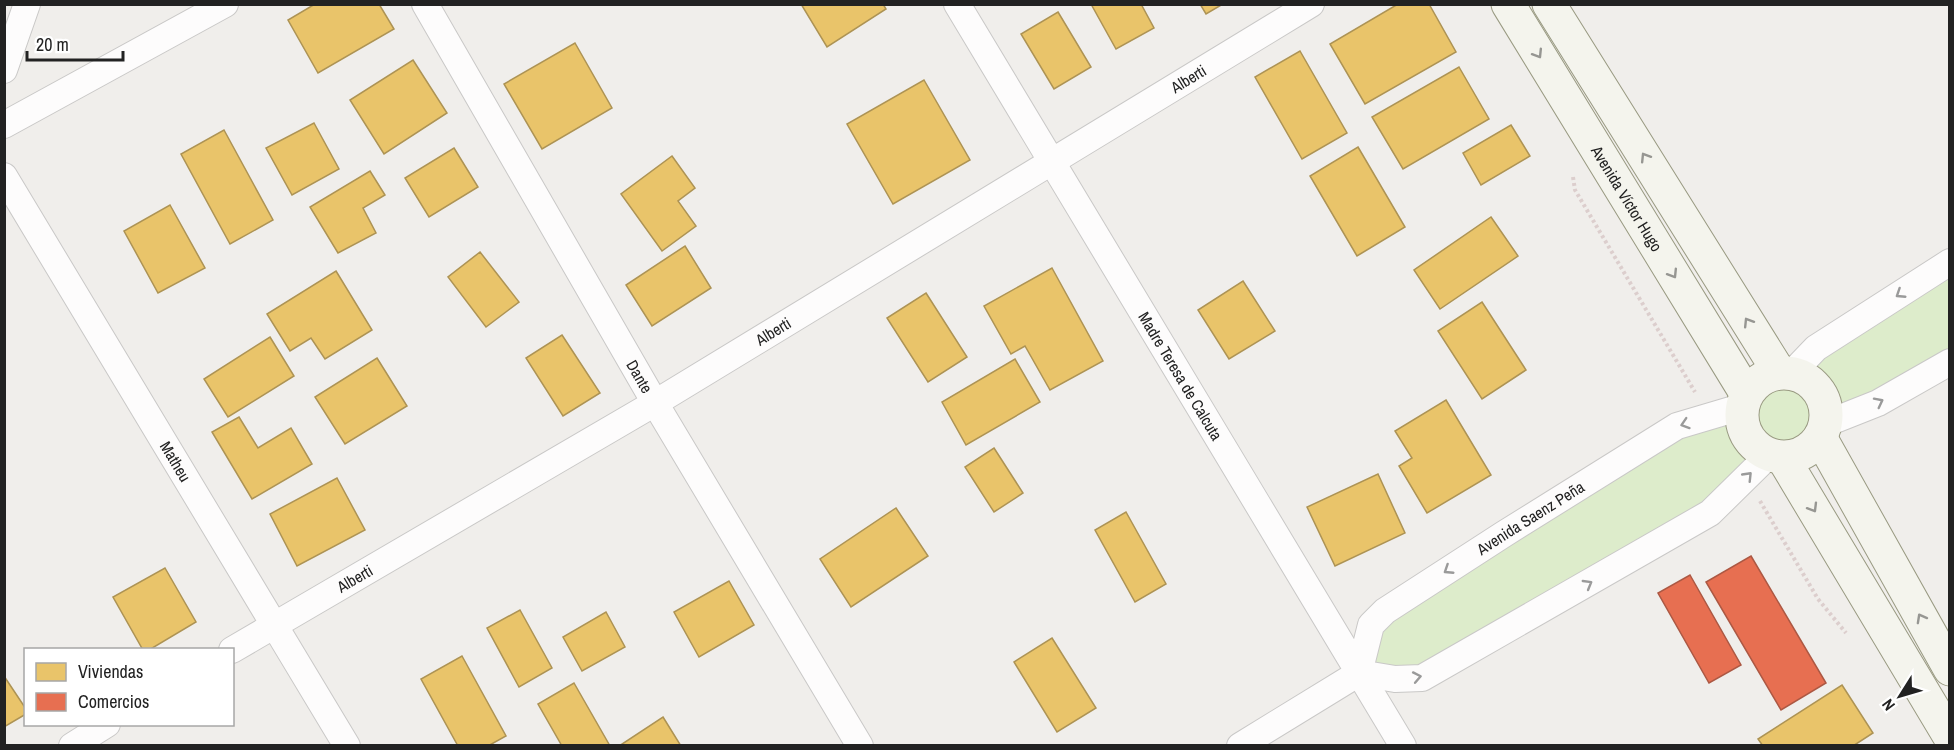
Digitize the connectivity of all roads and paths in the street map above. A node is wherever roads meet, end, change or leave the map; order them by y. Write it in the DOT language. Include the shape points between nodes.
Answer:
graph roads {
  1 [pos="27,4"];
  2 [pos="225,4"];
  3 [pos="425,4"];
  4 [pos="957,4"];
  5 [pos="1311,4"];
  6 [pos="1508,4"];
  7 [pos="1549,4"];
  8 [pos="4,70"];
  9 [pos="4,125"];
  10 [pos="1052,162"];
  11 [pos="1572,169"];
  12 [pos="4,176"];
  13 [pos="1950,262"];
  14 [pos="1950,362"];
  15 [pos="1786,372"];
  16 [pos="1744,400"];
  17 [pos="655,403"];
  18 [pos="1710,417"];
  19 [pos="1823,430"];
  20 [pos="1766,463"];
  21 [pos="274,624"];
  22 [pos="1853,640"];
  23 [pos="234,649"];
  24 [pos="1950,669"];
  25 [pos="1359,673"];
  26 [pos="104,726"];
  27 [pos="1950,737"];
  28 [pos="72,746"];
  29 [pos="347,746"];
  30 [pos="860,746"];
  31 [pos="1240,746"];
  32 [pos="1403,746"];
  1 -- 8 [label="street"];
  2 -- 9 [label="street"];
  3 -- 17 [label="street, Dante"];
  4 -- 10 [label="street, Madre Teresa de Calcuta"];
  5 -- 10 [label="street, Alberti"];
  6 -- 16 [label="main road, Avenida Víctor Hugo, one-way"];
  15 -- 7 [label="main road, one-way"];
  10 -- 17 [label="street, Alberti"];
  10 -- 25 [label="street, Madre Teresa de Calcuta"];
  11 -- 18 [label="path" via="1575,190"];
  12 -- 21 [label="street, Matheu"];
  13 -- 15 [label="street, one-way" via="1816,348"];
  19 -- 14 [label="street, one-way" via="1878,404"];
  15 -- 16 [label="main road" via="1755,382"];
  15 -- 19 [label="main road" via="1805,378 1819,392 1826,410"];
  16 -- 18 [label="street, Avenida Saenz Peña"];
  16 -- 20 [label="main road, Avenida Víctor Hugo" via="1742,422 1746,436"];
  17 -- 21 [label="street, Alberti"];
  17 -- 30 [label="street, Dante"];
  18 -- 25 [label="street, Avenida Saenz Peña, one-way" via="1677,426 1385,611 1371,625"];
  19 -- 20 [label="main road" via="1811,448"];
  24 -- 19 [label="main road, one-way"];
  20 -- 22 [label="path" via="1818,599"];
  25 -- 20 [label="street, one-way" via="1395,679 1422,678 1710,513"];
  20 -- 27 [label="main road, Avenida Víctor Hugo, one-way"];
  21 -- 23 [label="street, Alberti"];
  21 -- 29 [label="street, Matheu"];
  25 -- 31 [label="street"];
  25 -- 32 [label="street, Madre Teresa de Calcuta"];
  26 -- 28 [label="street"];
}
